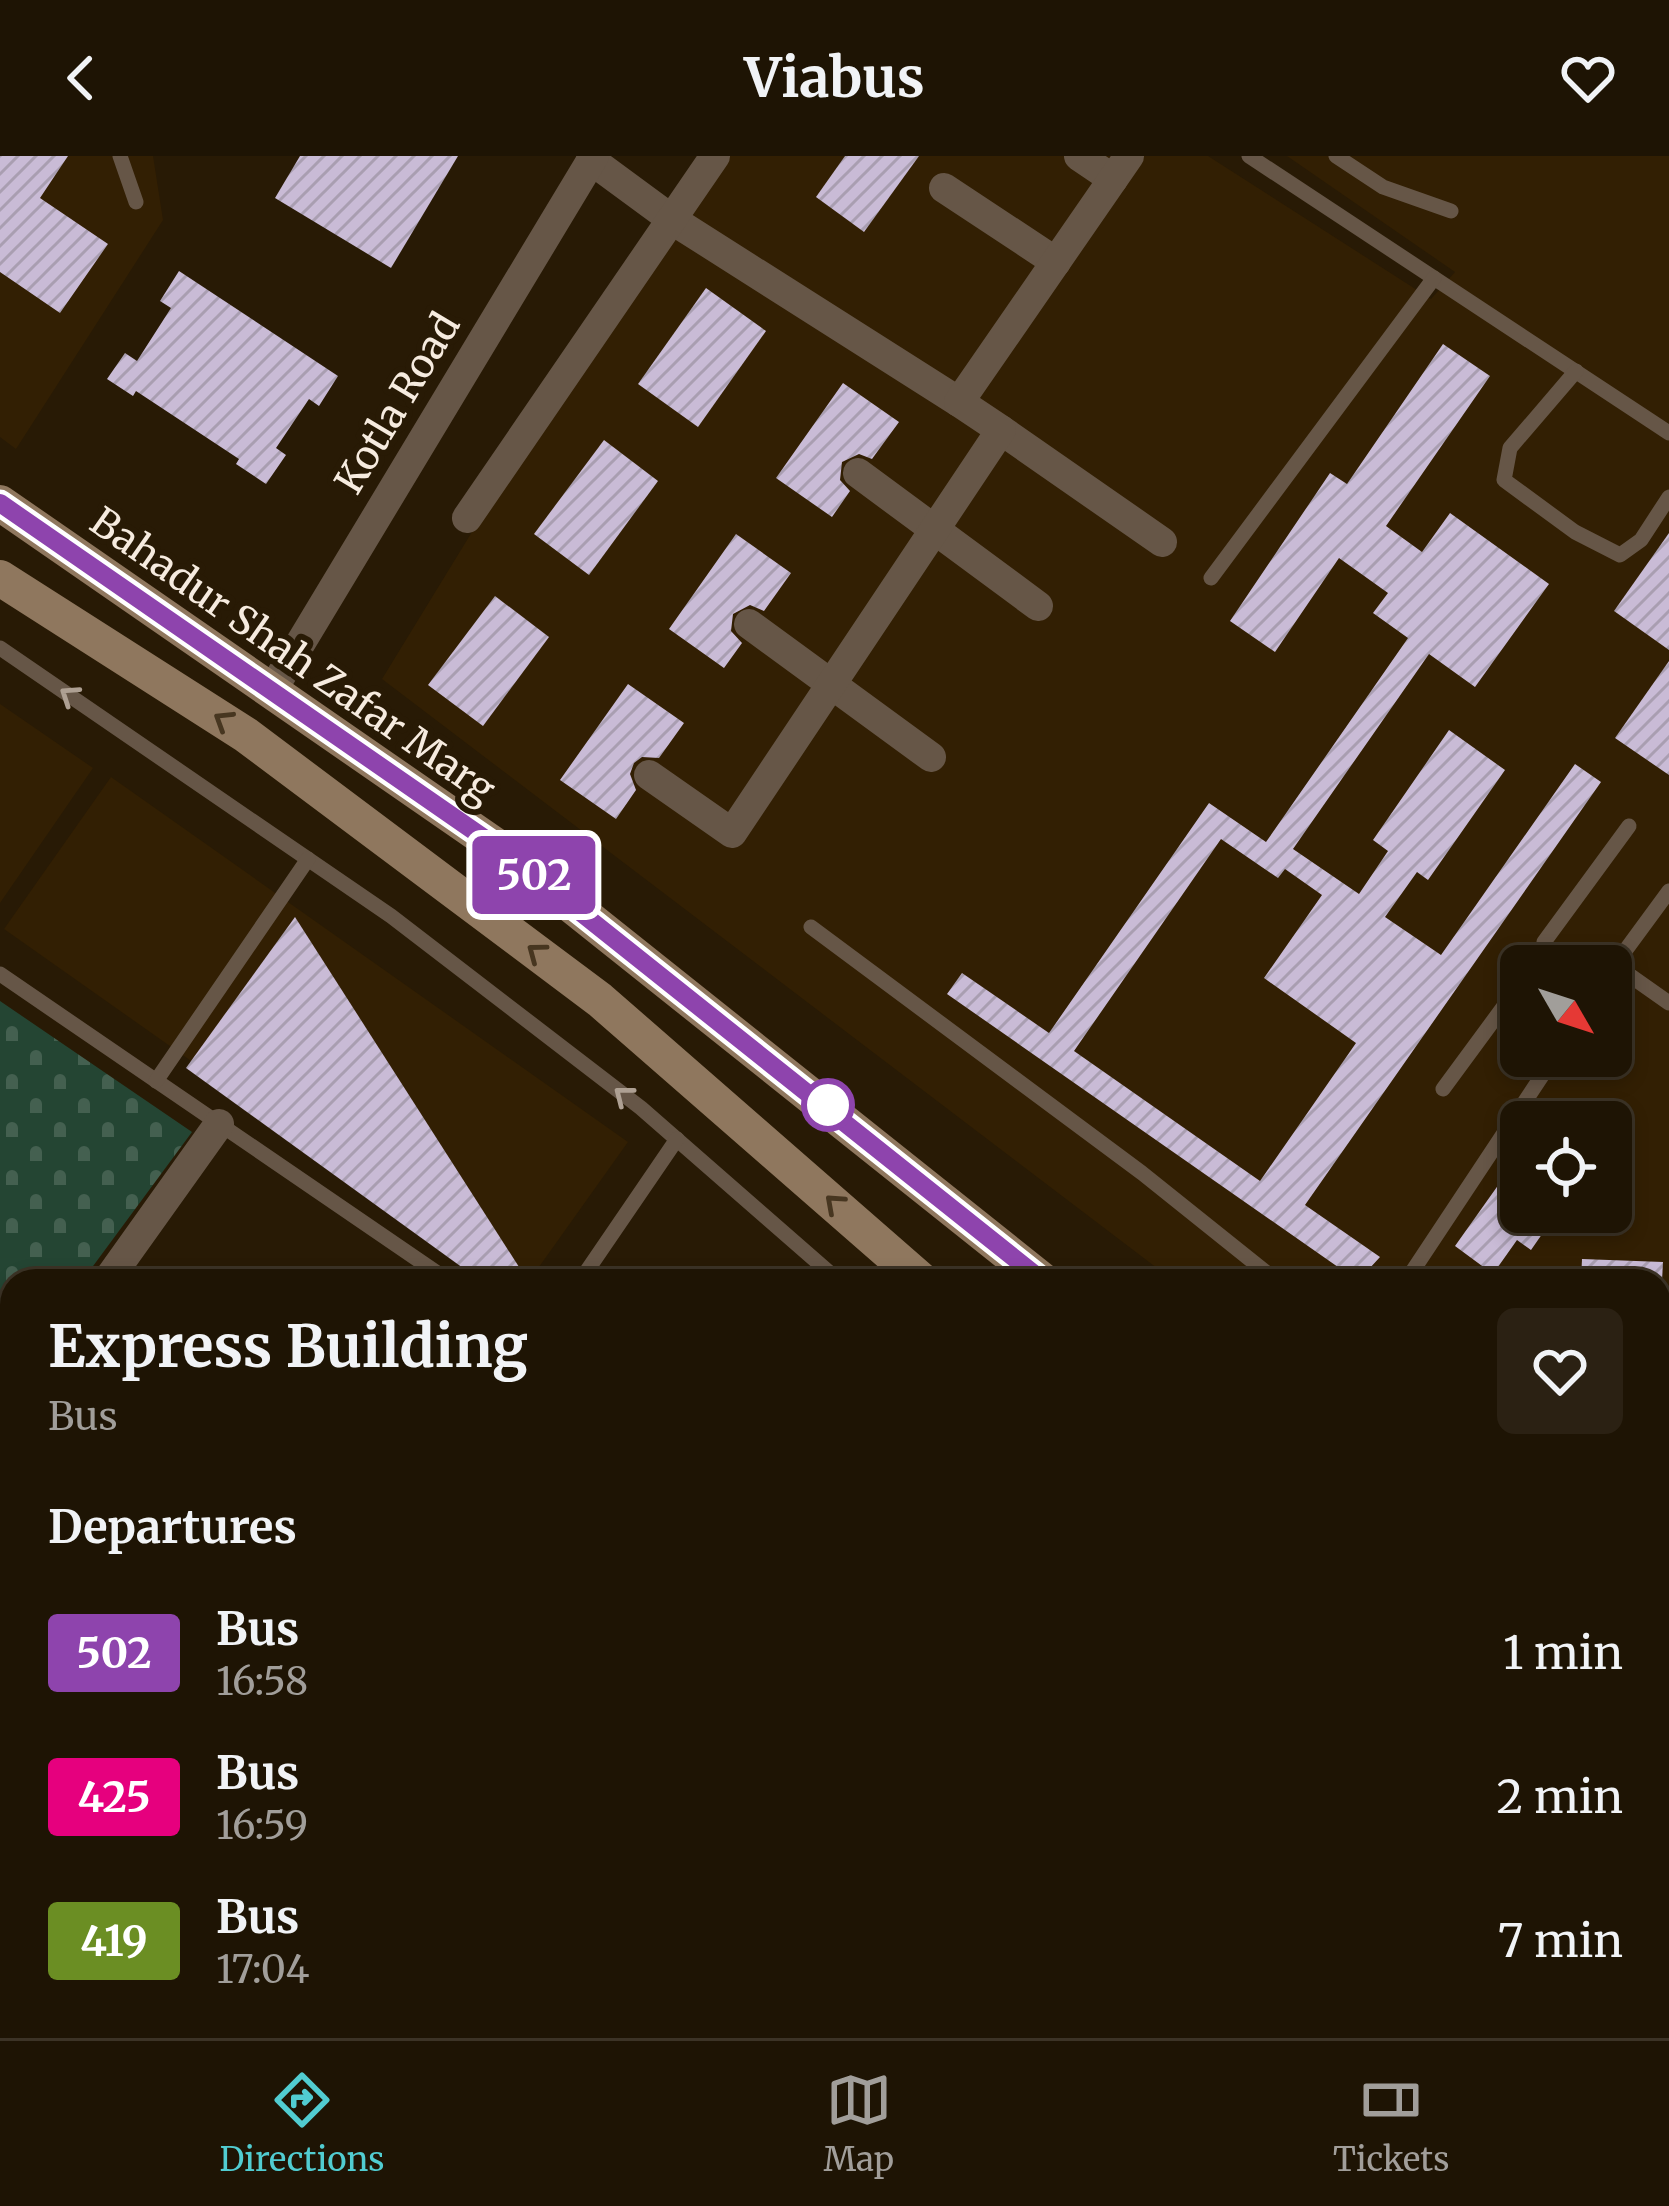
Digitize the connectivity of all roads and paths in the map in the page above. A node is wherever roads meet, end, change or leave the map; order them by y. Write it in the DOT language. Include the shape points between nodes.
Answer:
graph roads {
  1 [pos="120,156"];
  2 [pos="715,156"];
  3 [pos="1078,156"];
  4 [pos="1249,156"];
  5 [pos="1336,156"];
  6 [pos="592,158"];
  7 [pos="1121,167"];
  8 [pos="944,188"];
  9 [pos="136,202"];
  10 [pos="1451,212"];
  11 [pos="674,221"];
  12 [pos="1055,262"];
  13 [pos="1434,278"];
  14 [pos="1576,370"];
  15 [pos="959,402"];
  16 [pos="1001,430"];
  17 [pos="1669,433"];
  18 [pos="858,473"];
  19 [pos="1669,497"];
  20 [pos="0,502"];
  21 [pos="467,518"];
  22 [pos="934,529"];
  23 [pos="1162,542"];
  24 [pos="0,578"];
  25 [pos="1211,578"];
  26 [pos="1038,606"];
  27 [pos="748,624"];
  28 [pos="0,648"];
  29 [pos="833,685"];
  30 [pos="271,692"];
  31 [pos="932,757"];
  32 [pos="649,775"];
  33 [pos="1629,826"];
  34 [pos="308,859"];
  35 [pos="1669,890"];
  36 [pos="811,927"];
  37 [pos="1543,945"];
  38 [pos="1626,945"];
  39 [pos="0,974"];
  40 [pos="1632,981"];
  41 [pos="1669,1003"];
  42 [pos="1500,1012"];
  43 [pos="1541,1077"];
  44 [pos="156,1081"];
  45 [pos="1443,1089"];
  46 [pos="219,1124"];
  47 [pos="677,1138"];
  48 [pos="116,1269"];
  49 [pos="431,1269"];
  50 [pos="588,1269"];
  51 [pos="825,1269"];
  52 [pos="908,1269"];
  53 [pos="1028,1269"];
  54 [pos="1262,1269"];
  55 [pos="1414,1269"];
  1 -- 9 [label="lane"];
  2 -- 11 [label="street"];
  3 -- 7 [label="street"];
  4 -- 13 [label="lane"];
  5 -- 10 [label="lane" via="1383,187"];
  6 -- 11 [label="street"];
  6 -- 30 [label="street, Kotla Road"];
  7 -- 12 [label="street"];
  8 -- 12 [label="street"];
  11 -- 15 [label="street"];
  11 -- 21 [label="street"];
  12 -- 15 [label="street"];
  13 -- 14 [label="lane"];
  13 -- 25 [label="lane"];
  14 -- 17 [label="lane"];
  14 -- 19 [label="lane" via="1510,448 1504,480 1620,555 1641,540"];
  15 -- 16 [label="street"];
  16 -- 22 [label="street"];
  16 -- 23 [label="street"];
  18 -- 22 [label="street"];
  20 -- 30 [label="main road, Bahadur Shah Zafar Marg"];
  22 -- 26 [label="street"];
  22 -- 29 [label="street"];
  52 -- 24 [label="main road, one-way" via="600,1000 246,734"];
  27 -- 29 [label="street"];
  34 -- 28 [label="lane, one-way"];
  29 -- 31 [label="street"];
  29 -- 32 [label="street" via="732,832"];
  30 -- 53 [label="main road, Bahadur Shah Zafar Marg" via="510,856"];
  33 -- 37 [label="lane"];
  34 -- 44 [label="lane"];
  47 -- 34 [label="lane, one-way"];
  35 -- 38 [label="lane"];
  36 -- 54 [label="lane"];
  39 -- 44 [label="lane"];
  40 -- 41 [label="lane"];
  42 -- 45 [label="lane"];
  43 -- 55 [label="lane"];
  44 -- 46 [label="lane"];
  46 -- 48 [label="street"];
  46 -- 49 [label="lane"];
  47 -- 50 [label="lane"];
  47 -- 51 [label="lane"];
}
